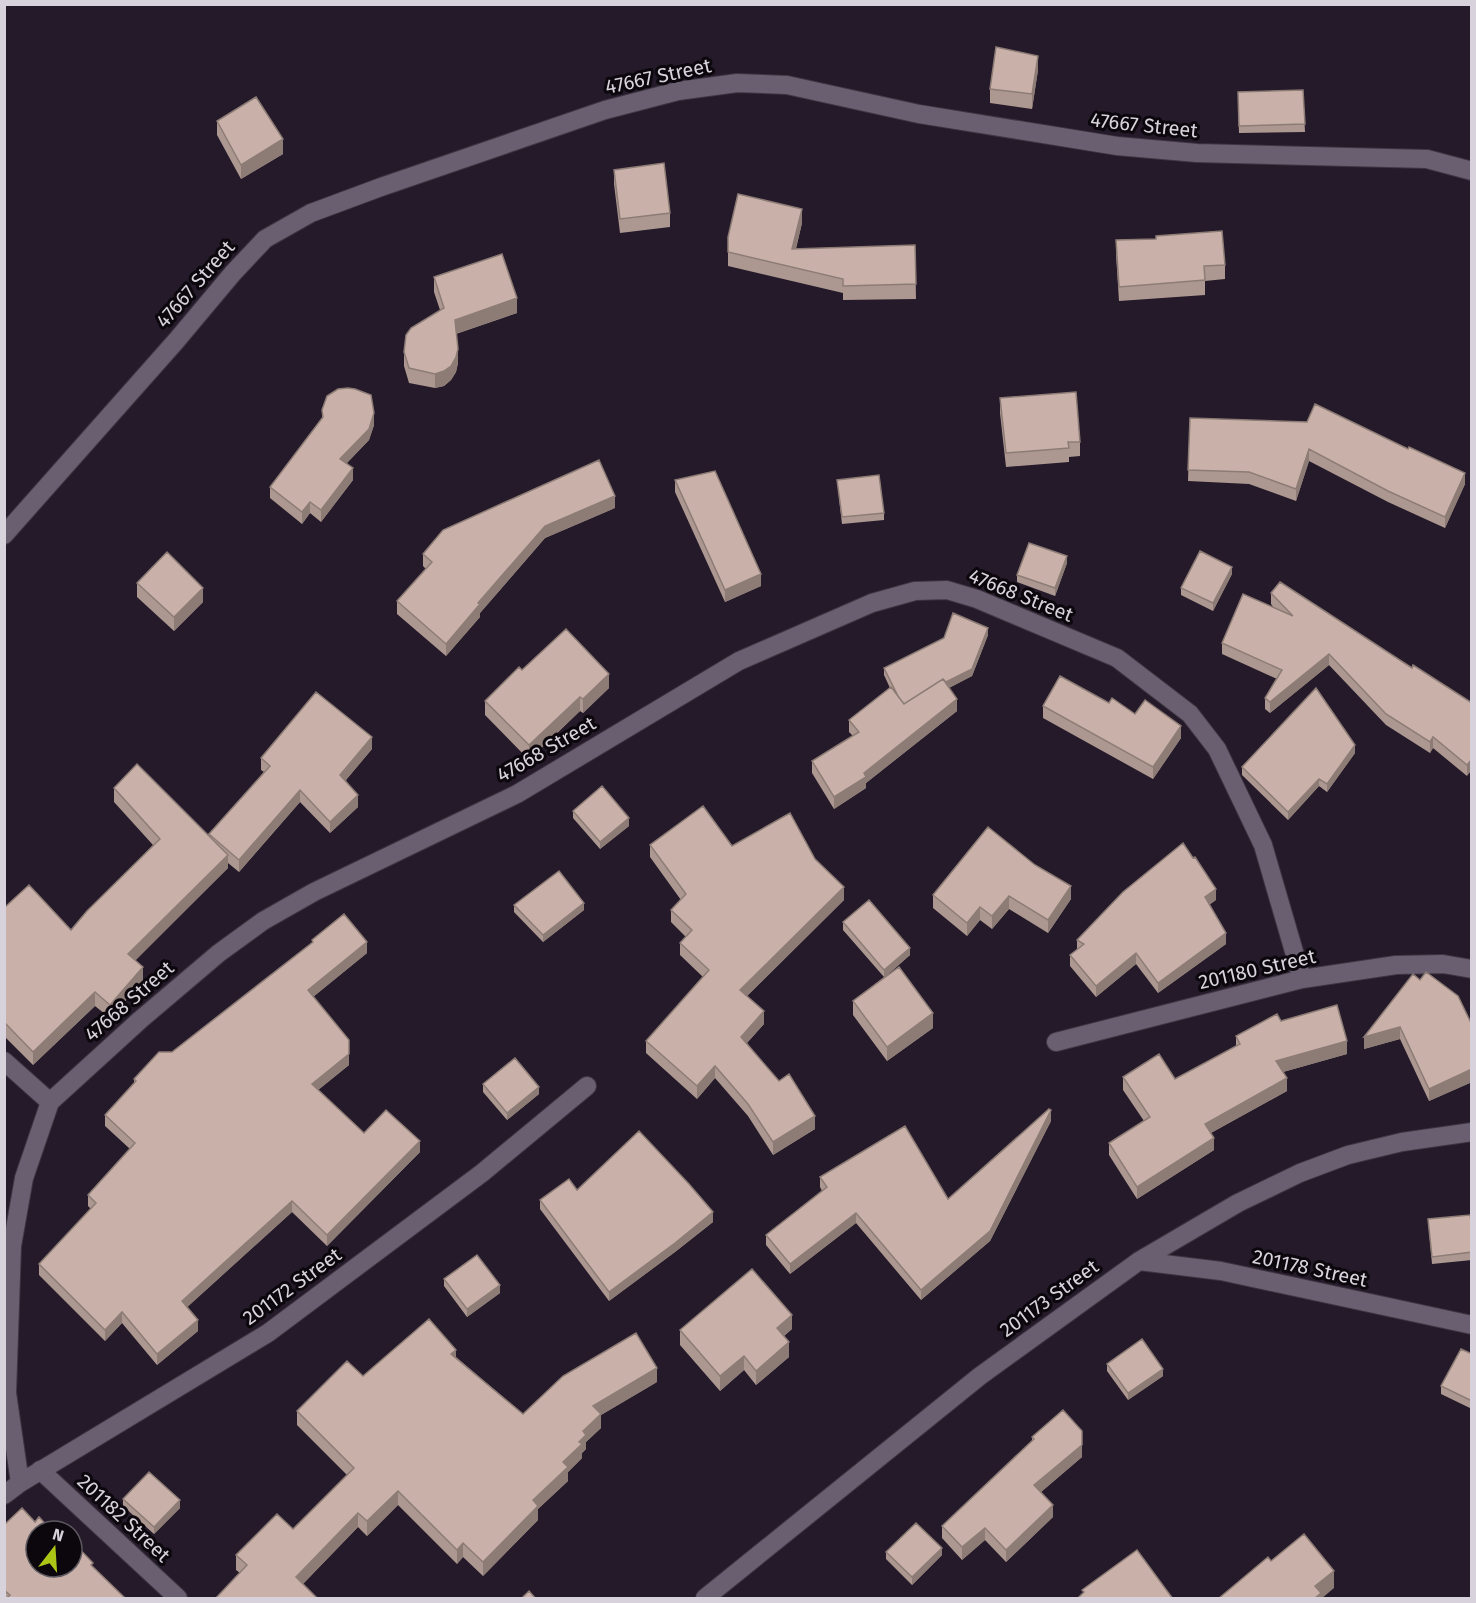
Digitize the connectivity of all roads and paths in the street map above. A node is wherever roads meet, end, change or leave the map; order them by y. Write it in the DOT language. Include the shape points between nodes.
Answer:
graph roads {
  1 [pos="1472,171"];
  2 [pos="4,535"];
  3 [pos="1472,969"];
  4 [pos="1302,979"];
  5 [pos="1056,1042"];
  6 [pos="4,1061"];
  7 [pos="586,1086"];
  8 [pos="50,1102"];
  9 [pos="1472,1132"];
  10 [pos="1139,1261"];
  11 [pos="1472,1325"];
  12 [pos="40,1470"];
  13 [pos="20,1483"];
  14 [pos="4,1495"];
  15 [pos="178,1599"];
  16 [pos="705,1599"];
  1 -- 2 [label="street, 47667 Street" via="1427,159 1197,153 1117,146 919,114 787,85 737,83 667,94 605,110 381,187 311,213 265,239"];
  3 -- 4 [label="street, 201180 Street" via="1443,964 1396,965"];
  4 -- 5 [label="street, 201180 Street"];
  4 -- 8 [label="street, 47668 Street" via="1263,845 1217,749 1190,714 1117,658 977,598 947,590 915,591 872,603 739,661 517,794 314,892 263,921 140,1020"];
  6 -- 8 [label="street"];
  7 -- 12 [label="street, 201172 Street" via="482,1173 268,1333"];
  8 -- 13 [label="street, 47668 Street" via="24,1178 12,1246 7,1393"];
  9 -- 10 [label="street, 201173 Street" via="1381,1147 1310,1169 1238,1203"];
  10 -- 11 [label="street, 201178 Street" via="1221,1271"];
  10 -- 16 [label="street, 201173 Street" via="980,1376"];
  12 -- 13 [label="street, 201172 Street"];
  12 -- 15 [label="street, 201182 Street"];
  13 -- 14 [label="street, 201172 Street"];
}
